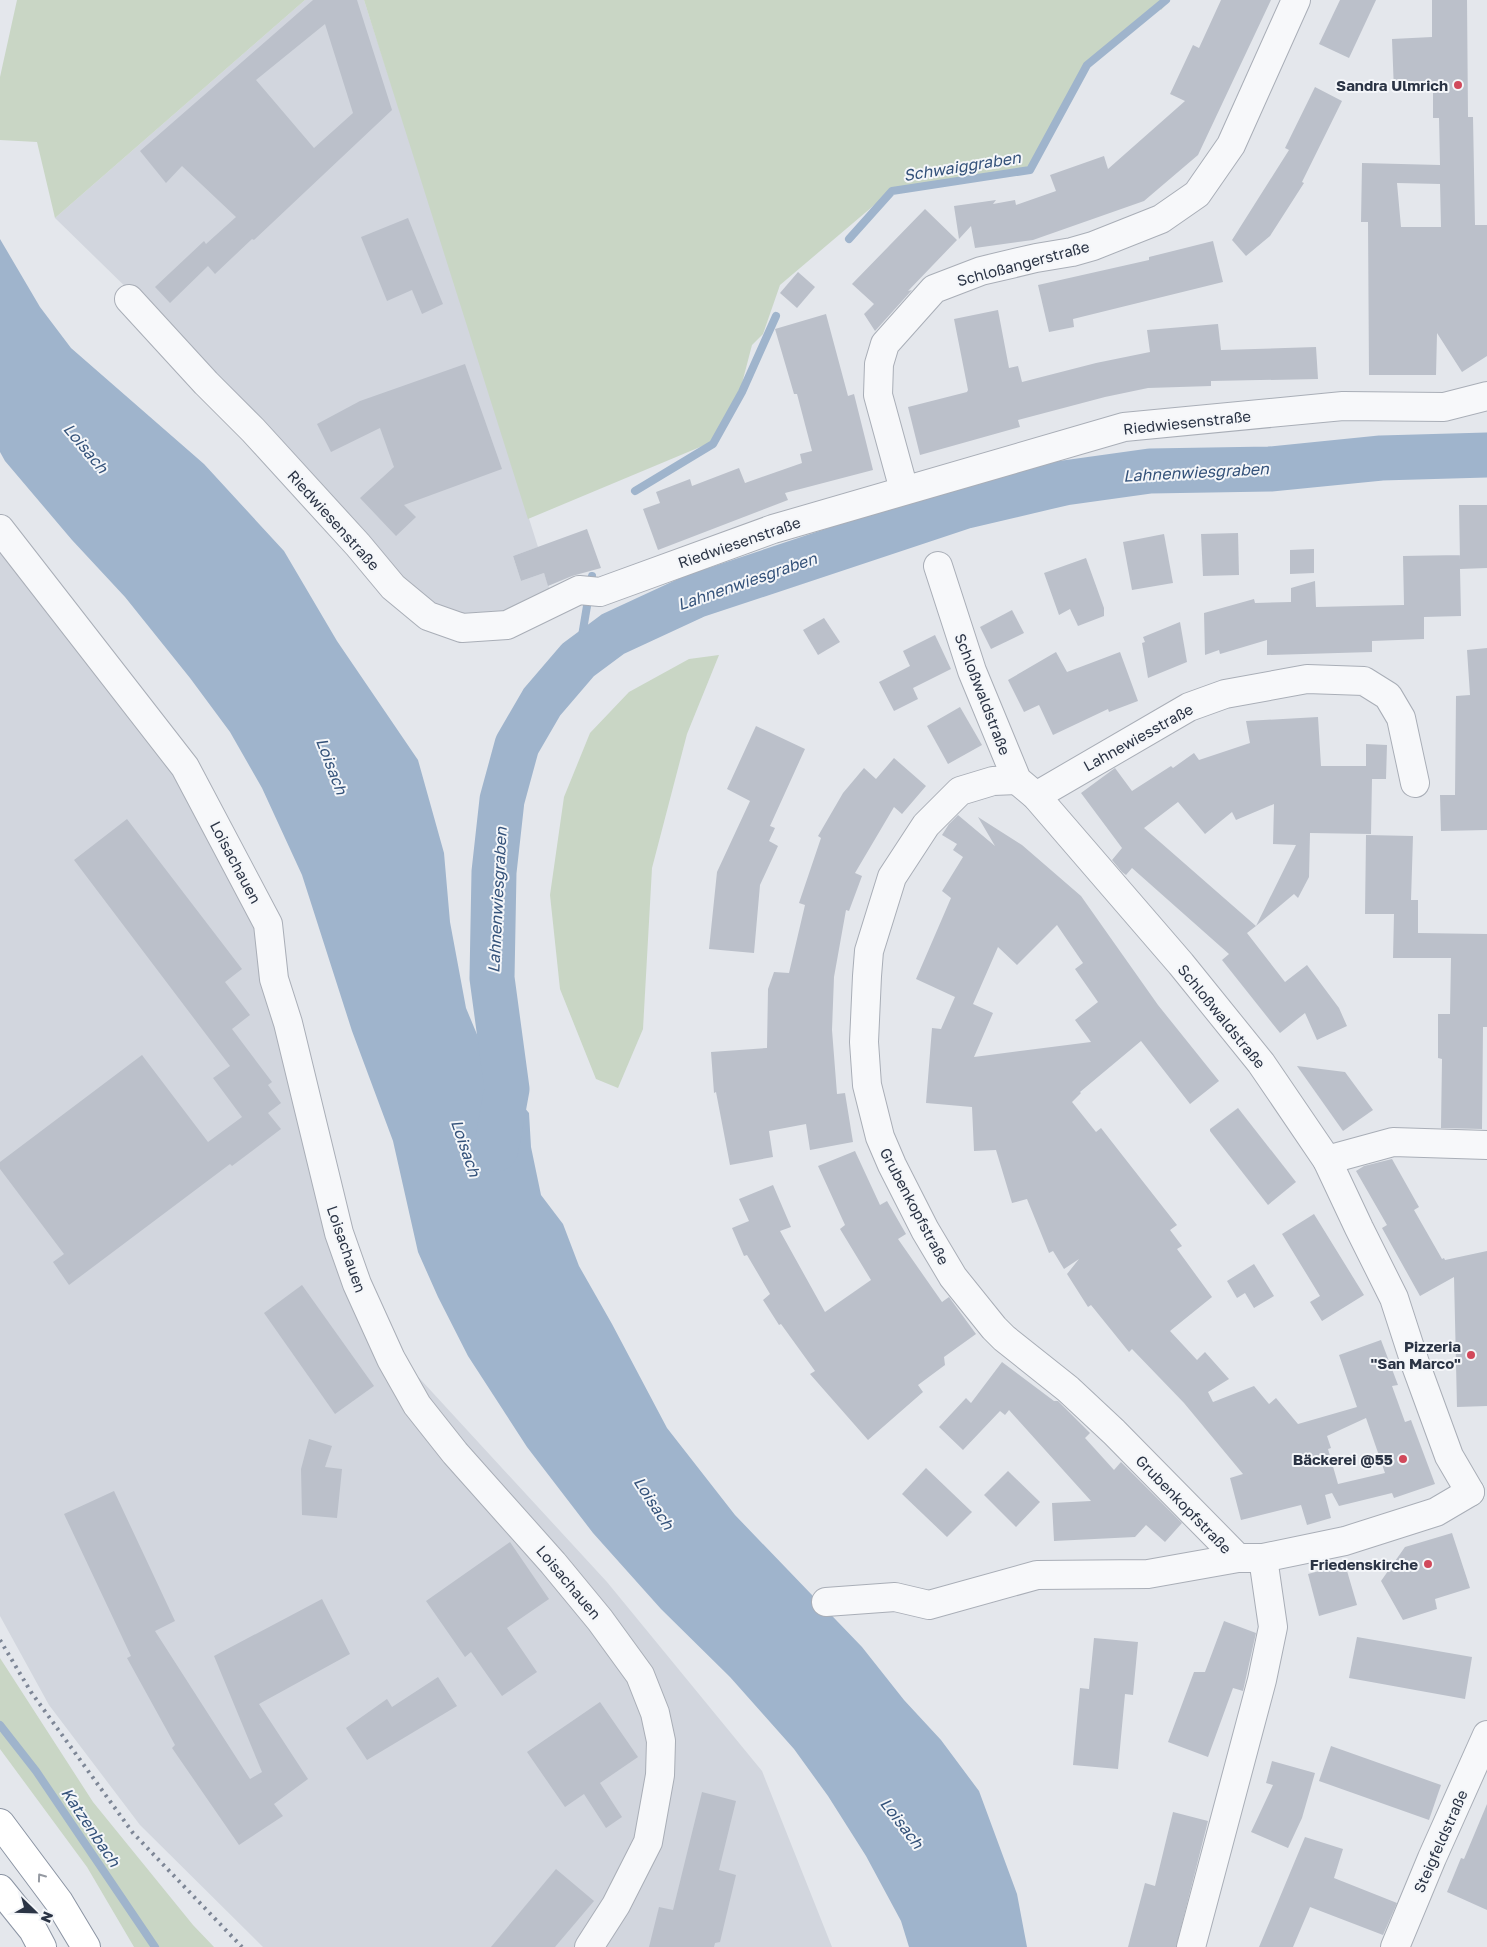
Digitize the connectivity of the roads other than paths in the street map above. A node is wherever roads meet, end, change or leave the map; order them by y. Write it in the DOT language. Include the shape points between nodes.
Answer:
graph roads {
  1 [pos="1296,0"];
  2 [pos="129,299"];
  3 [pos="1487,396"];
  4 [pos="904,490"];
  5 [pos="0,529"];
  6 [pos="938,566"];
  7 [pos="1415,783"];
  8 [pos="1026,788"];
  9 [pos="1487,1145"];
  10 [pos="1327,1160"];
  11 [pos="1478,1497"];
  12 [pos="1250,1558"];
  13 [pos="826,1602"];
  14 [pos="1487,1735"];
  15 [pos="3,1821"];
  16 [pos="0,1889"];
  17 [pos="42,1947"];
  18 [pos="86,1947"];
  19 [pos="589,1947"];
  20 [pos="1191,1947"];
  21 [pos="1395,1947"];
  1 -- 4 [label="street, Schloßangerstraße" via="1231,145 1197,194 1161,219 1093,246 981,271 934,289 885,344 879,364 878,396"];
  2 -- 4 [label="street, Riedwiesenstraße" via="358,545 393,587 428,616 462,628 507,625 590,591 773,529"];
  3 -- 4 [label="street, Riedwiesenstraße" via="1444,407 1343,406 1124,427"];
  5 -- 19 [label="street, Loisachauen" via="185,767 268,924 274,979 288,1023 339,1233 357,1284 404,1382 417,1405 455,1453 559,1570 640,1675 655,1713 661,1741 660,1775 648,1842 616,1905"];
  6 -- 8 [label="street, Schloßwaldstraße" via="972,671"];
  7 -- 8 [label="street, Lahnewiesstraße" via="1401,718 1388,696 1364,681 1307,678 1225,694 1189,706"];
  8 -- 10 [label="street, Schloßwaldstraße" via="1181,964 1261,1063"];
  8 -- 12 [label="street, Grubenkopfstraße" via="993,781 960,791 926,825 892,877 869,951 864,1042 867,1084 880,1137 902,1187 953,1277 994,1328 1068,1389"];
  9 -- 10 [label="street" via="1393,1142"];
  10 -- 11 [label="street, Schloßwaldstraße" via="1394,1298 1449,1456"];
  11 -- 12 [label="street, Grubenkopfstraße" via="1345,1541"];
  12 -- 13 [label="street, Grubenkopfstraße" via="1148,1574 1037,1575 929,1605 895,1598"];
  12 -- 20 [label="street" via="1274,1627"];
  14 -- 21 [label="street, Steigfeldstraße"];
  18 -- 15 [label="highway, one-way" via="60,1902"];
  16 -- 17 [label="highway" via="33,1930"];
}
